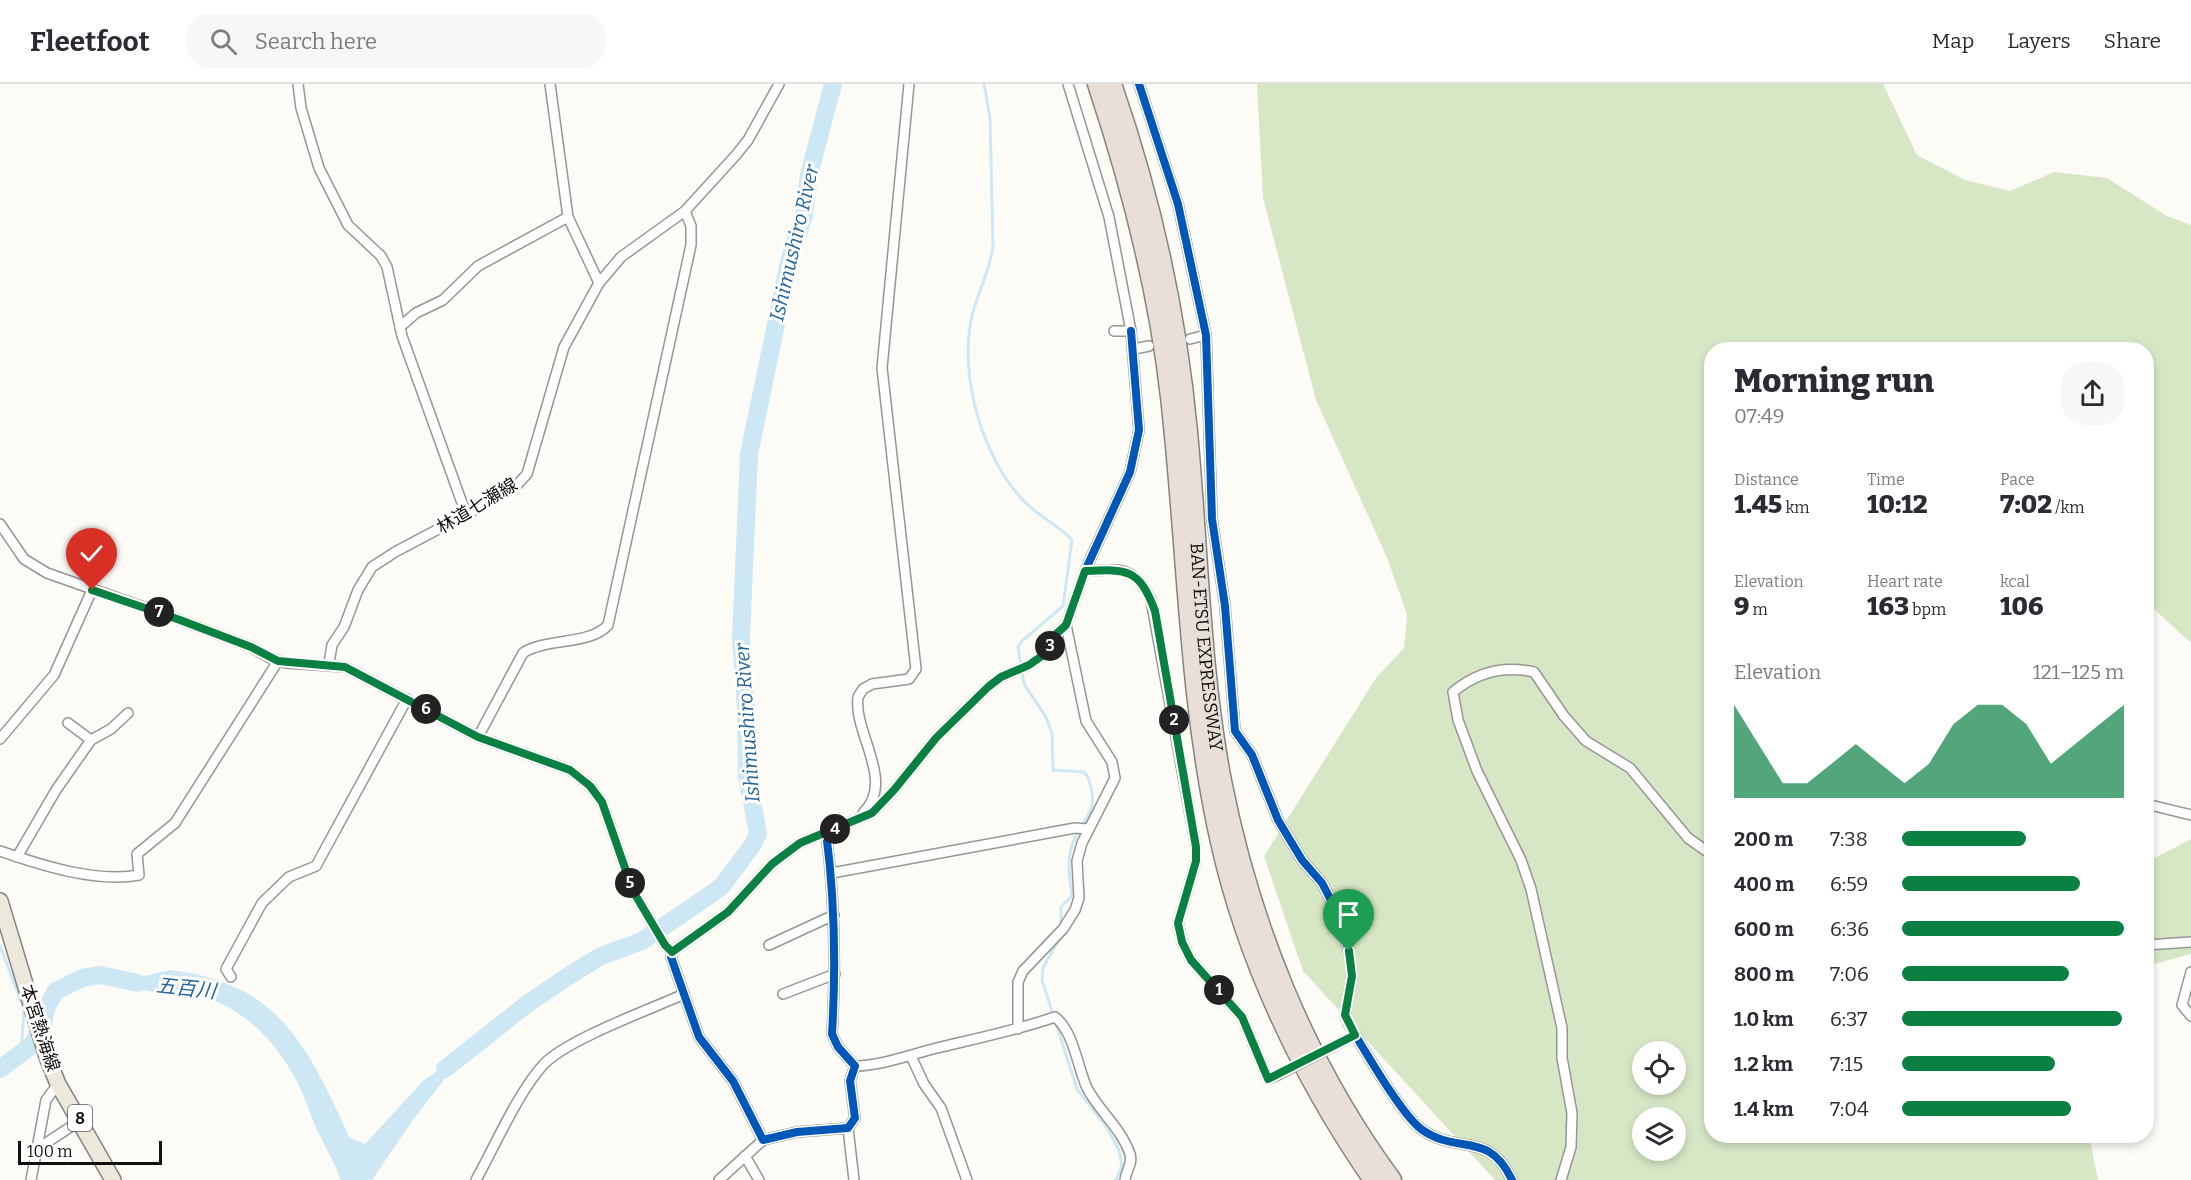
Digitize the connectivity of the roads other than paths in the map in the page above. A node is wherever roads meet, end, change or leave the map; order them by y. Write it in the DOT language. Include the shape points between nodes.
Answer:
graph roads {
  1 [pos="298,84"];
  2 [pos="550,84"];
  3 [pos="779,84"];
  4 [pos="909,84"];
  5 [pos="1068,84"];
  6 [pos="1097,84"];
  7 [pos="1112,84"];
  8 [pos="1139,84"];
  9 [pos="685,211"];
  10 [pos="568,217"];
  11 [pos="599,283"];
  12 [pos="400,327"];
  13 [pos="1114,331"];
  14 [pos="1131,331"];
  15 [pos="1206,335"];
  16 [pos="1190,339"];
  17 [pos="1149,346"];
  18 [pos="1134,348"];
  19 [pos="466,514"];
  20 [pos="0,524"];
  21 [pos="1085,571"];
  22 [pos="92,590"];
  23 [pos="1066,625"];
  24 [pos="278,661"];
  25 [pos="329,663"];
  26 [pos="407,699"];
  27 [pos="128,713"];
  28 [pos="68,723"];
  29 [pos="478,737"];
  30 [pos="0,739"];
  31 [pos="91,740"];
  32 [pos="2154,806"];
  33 [pos="2191,815"];
  34 [pos="859,820"];
  35 [pos="1088,829"];
  36 [pos="826,832"];
  37 [pos="1704,849"];
  38 [pos="0,851"];
  39 [pos="17,857"];
  40 [pos="832,873"];
  41 [pos="0,901"];
  42 [pos="834,915"];
  43 [pos="2191,942"];
  44 [pos="2154,944"];
  45 [pos="769,945"];
  46 [pos="668,949"];
  47 [pos="2191,972"];
  48 [pos="835,974"];
  49 [pos="231,977"];
  50 [pos="684,994"];
  51 [pos="783,994"];
  52 [pos="2191,1016"];
  53 [pos="1018,1029"];
  54 [pos="1351,1037"];
  55 [pos="911,1056"];
  56 [pos="855,1066"];
  57 [pos="58,1084"];
  58 [pos="81,1120"];
  59 [pos="848,1128"];
  60 [pos="763,1140"];
  61 [pos="37,1149"];
  62 [pos="745,1156"];
  63 [pos="31,1180"];
  64 [pos="113,1180"];
  65 [pos="476,1180"];
  66 [pos="719,1180"];
  67 [pos="759,1180"];
  68 [pos="854,1180"];
  69 [pos="967,1180"];
  70 [pos="1125,1180"];
  71 [pos="1373,1180"];
  72 [pos="1392,1180"];
  73 [pos="1512,1180"];
  74 [pos="1561,1180"];
  1 -- 12 [label="street" via="301,108 320,168 348,225 385,263"];
  2 -- 10 [label="street"];
  3 -- 9 [label="street, 林道七瀬線" via="748,140"];
  4 -- 34 [label="street" via="882,368 916,669 907,679 867,686 858,697 875,787 873,803"];
  5 -- 14 [label="street" via="1109,217"];
  6 -- 71 [label="highway, BAN-ETSU EXPRESSWAY" via="1130,189 1164,351 1195,701 1220,843 1274,1004 1320,1096"];
  7 -- 72 [label="highway, BAN-ETSU EXPRESSWAY" via="1143,184 1171,303 1188,429 1209,694 1222,779 1243,870 1274,963 1300,1023 1333,1089"];
  8 -- 15 [label="street" via="1178,204"];
  9 -- 11 [label="street, 林道七瀬線" via="621,256"];
  9 -- 29 [label="street" via="691,226 691,245 608,625 594,634 536,647 523,654"];
  10 -- 11 [label="street"];
  10 -- 12 [label="street" via="478,267 443,300 416,313"];
  11 -- 19 [label="street, 林道七瀬線" via="564,347 530,470 515,487"];
  12 -- 19 [label="street"];
  13 -- 14 [label="street"];
  14 -- 18 [label="street"];
  15 -- 16 [label="street"];
  15 -- 54 [label="street" via="1212,519 1225,606 1235,731 1252,755 1278,820 1336,910 1352,976 1345,1015"];
  17 -- 18 [label="street"];
  18 -- 21 [label="street" via="1139,430 1130,472"];
  19 -- 25 [label="street, 林道七瀬線" via="395,552 367,572 344,627 332,645"];
  20 -- 22 [label="street" via="30,565"];
  21 -- 23 [label="street"];
  21 -- 54 [label="street, bridge" via="1131,572 1143,584 1150,600 1197,856 1178,923 1191,960 1242,1017 1268,1079"];
  22 -- 24 [label="street" via="251,647"];
  22 -- 30 [label="street" via="54,675"];
  23 -- 34 [label="street" via="1054,636 1046,653 988,687 936,738 886,800"];
  23 -- 35 [label="street" via="1086,721 1115,773 1111,790"];
  24 -- 25 [label="street"];
  24 -- 39 [label="street" via="175,823 137,854 139,875 64,871"];
  25 -- 26 [label="street" via="357,671"];
  26 -- 29 [label="street"];
  26 -- 49 [label="street" via="316,866 280,884 257,910 226,969"];
  27 -- 31 [label="street"];
  28 -- 31 [label="street"];
  29 -- 46 [label="street" via="563,767 590,786 605,808 625,870 641,904"];
  31 -- 39 [label="street"];
  32 -- 33 [label="street"];
  34 -- 36 [label="street"];
  35 -- 40 [label="street" via="1075,828"];
  35 -- 53 [label="street" via="1077,861 1079,898 1075,910 1018,982"];
  36 -- 40 [label="street"];
  36 -- 46 [label="street" via="800,843 772,864 728,912"];
  37 -- 74 [label="street" via="1688,838 1630,768 1586,741 1534,672 1485,672 1468,679 1453,692 1458,720 1477,771 1531,889 1562,1028 1562,1058 1572,1113 1571,1147"];
  38 -- 39 [label="street"];
  40 -- 42 [label="street"];
  41 -- 57 [label="main road, 本宮熱海線 / 8"];
  42 -- 45 [label="street"];
  42 -- 48 [label="street"];
  43 -- 44 [label="street"];
  46 -- 50 [label="street"];
  47 -- 52 [label="street" via="2182,1005"];
  48 -- 51 [label="street"];
  48 -- 56 [label="street" via="833,1039"];
  50 -- 60 [label="street" via="699,1037 733,1081"];
  50 -- 65 [label="street" via="566,1048 544,1064 510,1115"];
  53 -- 55 [label="street"];
  53 -- 70 [label="street" via="1055,1017 1062,1025 1088,1088 1131,1157"];
  54 -- 73 [label="street" via="1419,1128 1451,1143 1489,1150 1500,1159"];
  55 -- 56 [label="street"];
  55 -- 69 [label="street" via="941,1108"];
  56 -- 59 [label="street" via="850,1081 855,1118"];
  57 -- 58 [label="main road, 本宮熱海線 / 8"];
  57 -- 61 [label="street" via="46,1100"];
  58 -- 61 [label="street"];
  58 -- 64 [label="main road, 本宮熱海線 / 8"];
  59 -- 60 [label="street" via="797,1132"];
  59 -- 68 [label="street"];
  60 -- 62 [label="street"];
  61 -- 63 [label="street"];
  62 -- 66 [label="street"];
  62 -- 67 [label="street"];
}
